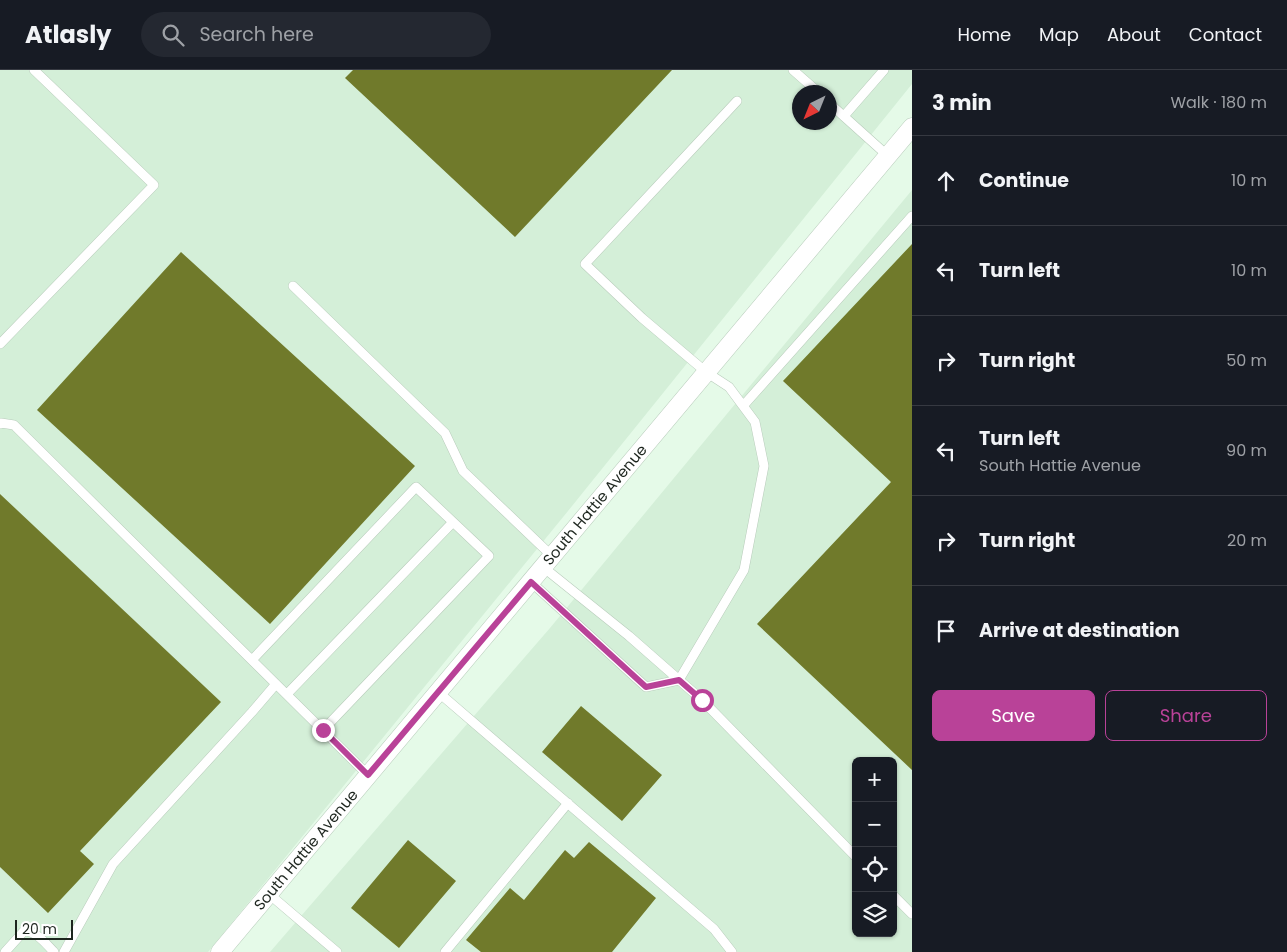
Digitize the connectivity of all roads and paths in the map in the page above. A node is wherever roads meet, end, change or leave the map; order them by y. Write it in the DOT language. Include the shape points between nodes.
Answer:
graph roads {
  1 [pos="34,70"];
  2 [pos="793,70"];
  3 [pos="884,70"];
  4 [pos="810,85"];
  5 [pos="737,101"];
  6 [pos="837,110"];
  7 [pos="844,116"];
  8 [pos="912,128"];
  9 [pos="888,156"];
  10 [pos="912,216"];
  11 [pos="293,286"];
  12 [pos="0,344"];
  13 [pos="706,372"];
  14 [pos="743,406"];
  15 [pos="0,424"];
  16 [pos="453,522"];
  17 [pos="548,562"];
  18 [pos="531,582"];
  19 [pos="252,660"];
  20 [pos="679,680"];
  21 [pos="276,684"];
  22 [pos="438,692"];
  23 [pos="287,694"];
  24 [pos="323,730"];
  25 [pos="368,775"];
  26 [pos="568,803"];
  27 [pos="852,853"];
  28 [pos="269,894"];
  29 [pos="897,899"];
  30 [pos="912,914"];
  31 [pos="5,952"];
  32 [pos="54,952"];
  33 [pos="64,952"];
  34 [pos="220,952"];
  35 [pos="337,952"];
  36 [pos="445,952"];
  37 [pos="732,952"];
  1 -- 12 [label="lane" via="154,185"];
  2 -- 4 [label="lane"];
  3 -- 7 [label="lane"];
  5 -- 13 [label="lane" via="585,264"];
  6 -- 7 [label="lane"];
  7 -- 9 [label="lane"];
  8 -- 9 [label="street, South Hattie Avenue"];
  9 -- 13 [label="street, South Hattie Avenue"];
  10 -- 14 [label="lane"];
  11 -- 17 [label="lane" via="445,433 463,471"];
  13 -- 14 [label="lane" via="729,388"];
  13 -- 17 [label="street, South Hattie Avenue"];
  14 -- 20 [label="lane" via="755,422 764,466 744,570"];
  15 -- 19 [label="lane" via="14,425"];
  16 -- 19 [label="lane" via="416,487"];
  16 -- 23 [label="lane"];
  16 -- 24 [label="lane" via="489,556"];
  17 -- 18 [label="street, South Hattie Avenue"];
  17 -- 20 [label="lane"];
  18 -- 20 [label="lane" via="646,687"];
  18 -- 22 [label="street, South Hattie Avenue"];
  19 -- 21 [label="lane"];
  20 -- 27 [label="lane"];
  21 -- 23 [label="lane"];
  21 -- 33 [label="lane" via="113,864"];
  22 -- 25 [label="street, South Hattie Avenue"];
  22 -- 26 [label="lane"];
  23 -- 24 [label="lane"];
  24 -- 25 [label="lane"];
  25 -- 28 [label="street, South Hattie Avenue"];
  26 -- 36 [label="lane"];
  26 -- 37 [label="lane" via="714,929"];
  28 -- 34 [label="street, South Hattie Avenue"];
  28 -- 35 [label="lane"];
  29 -- 30 [label="lane"];
  31 -- 32 [label="lane" via="24,931 38,936"];
}
